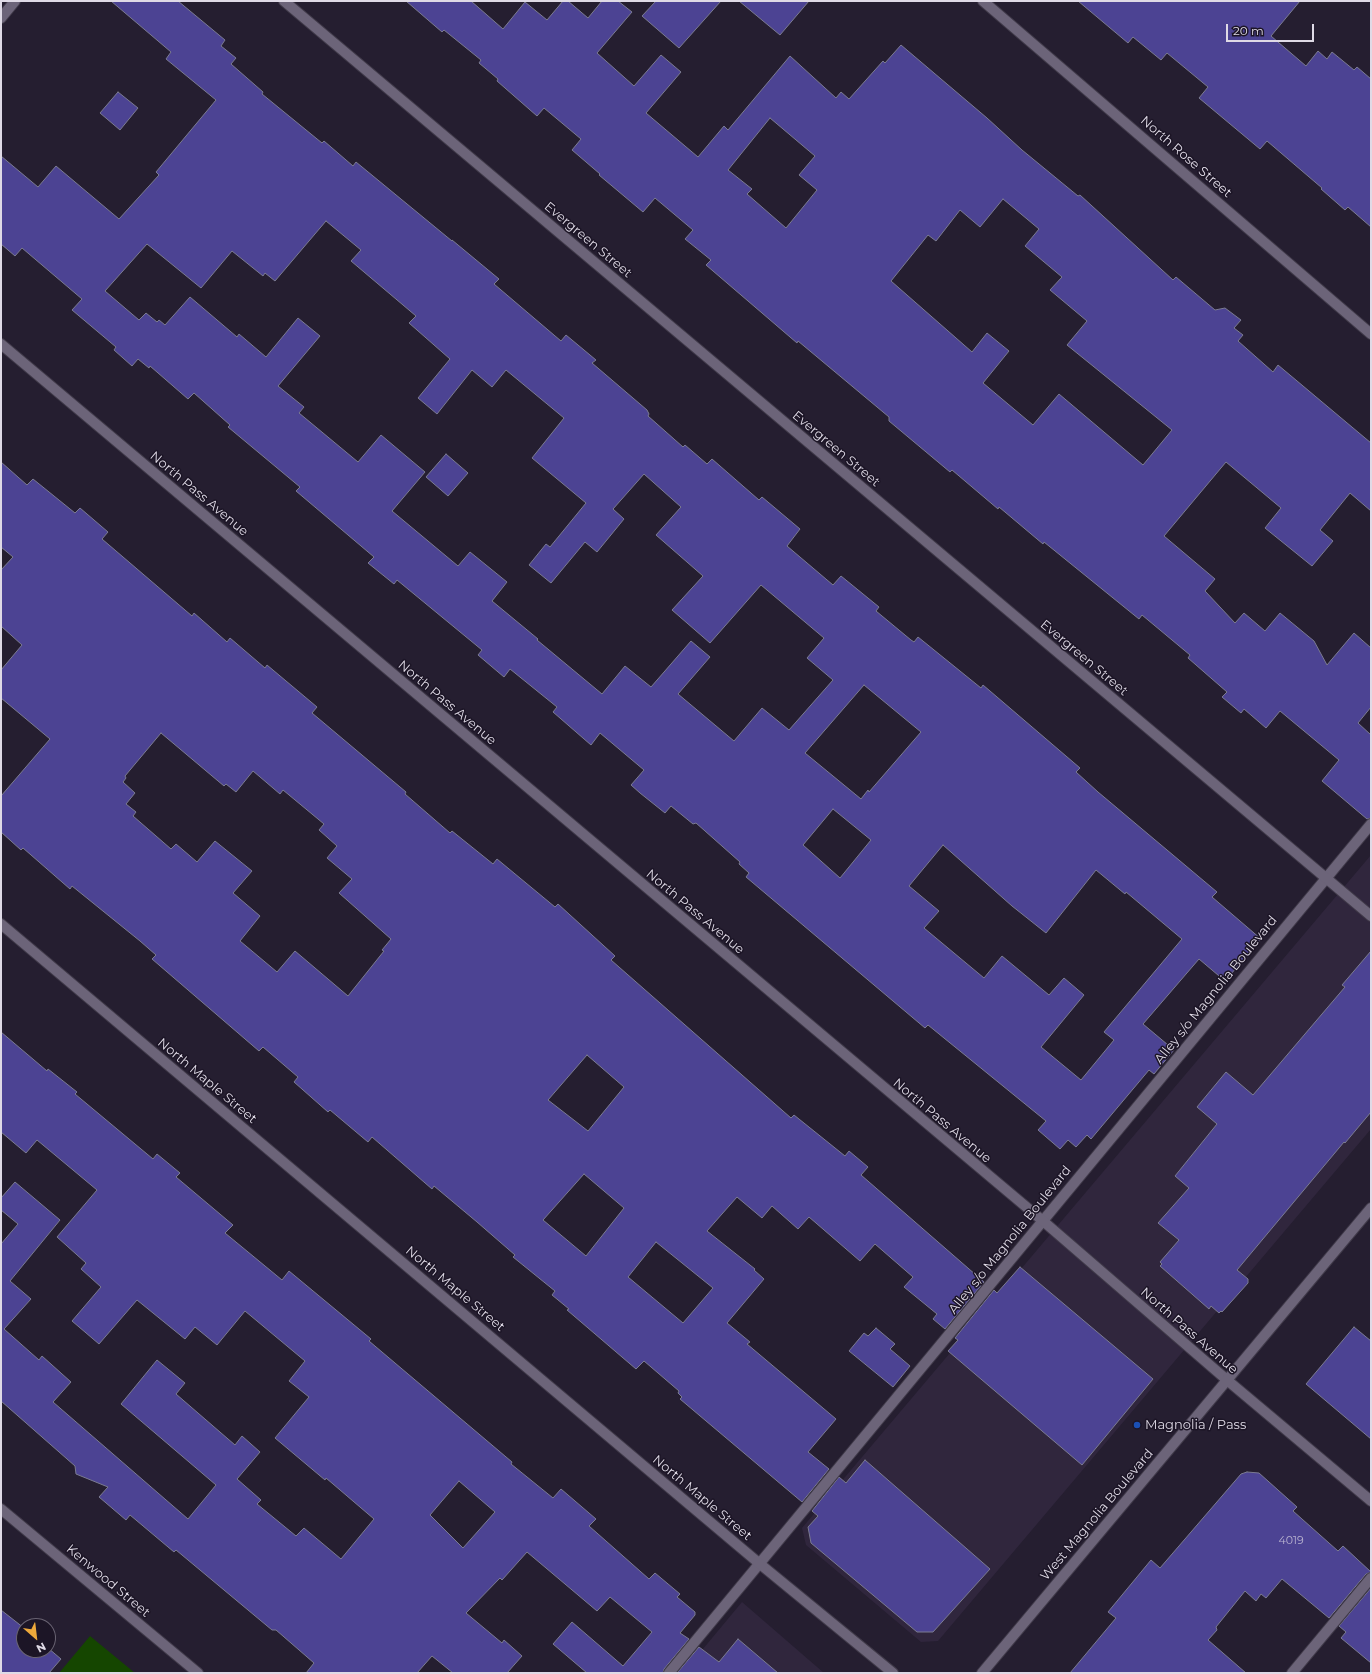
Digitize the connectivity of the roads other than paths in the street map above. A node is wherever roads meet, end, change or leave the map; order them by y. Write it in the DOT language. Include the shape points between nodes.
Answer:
graph roads {
  1 [pos="15,1"];
  2 [pos="284,1"];
  3 [pos="983,1"];
  4 [pos="1,18"];
  5 [pos="1371,334"];
  6 [pos="1,344"];
  7 [pos="1371,824"];
  8 [pos="1325,878"];
  9 [pos="1371,916"];
  10 [pos="1,924"];
  11 [pos="1371,1208"];
  12 [pos="1043,1221"];
  13 [pos="1227,1380"];
  14 [pos="1371,1501"];
  15 [pos="1,1509"];
  16 [pos="760,1564"];
  17 [pos="1371,1578"];
  18 [pos="198,1673"];
  19 [pos="669,1673"];
  20 [pos="893,1673"];
  21 [pos="982,1673"];
  22 [pos="1292,1673"];
  1 -- 4 [label="street"];
  2 -- 8 [label="street, Evergreen Street"];
  3 -- 5 [label="street, North Rose Street"];
  6 -- 12 [label="street, North Pass Avenue"];
  7 -- 8 [label="street, Alley s/o Magnolia Boulevard"];
  8 -- 9 [label="street, Evergreen Street"];
  8 -- 12 [label="street, Alley s/o Magnolia Boulevard"];
  10 -- 16 [label="street, North Maple Street"];
  11 -- 13 [label="street, West Magnolia Boulevard"];
  12 -- 13 [label="street, North Pass Avenue"];
  12 -- 16 [label="street, Alley s/o Magnolia Boulevard"];
  13 -- 14 [label="street, North Pass Avenue"];
  13 -- 21 [label="street, West Magnolia Boulevard"];
  15 -- 18 [label="street, Kenwood Street"];
  16 -- 19 [label="street, Alley s/o Magnolia Boulevard"];
  16 -- 20 [label="street, North Maple Street"];
  17 -- 22 [label="street"];
}
